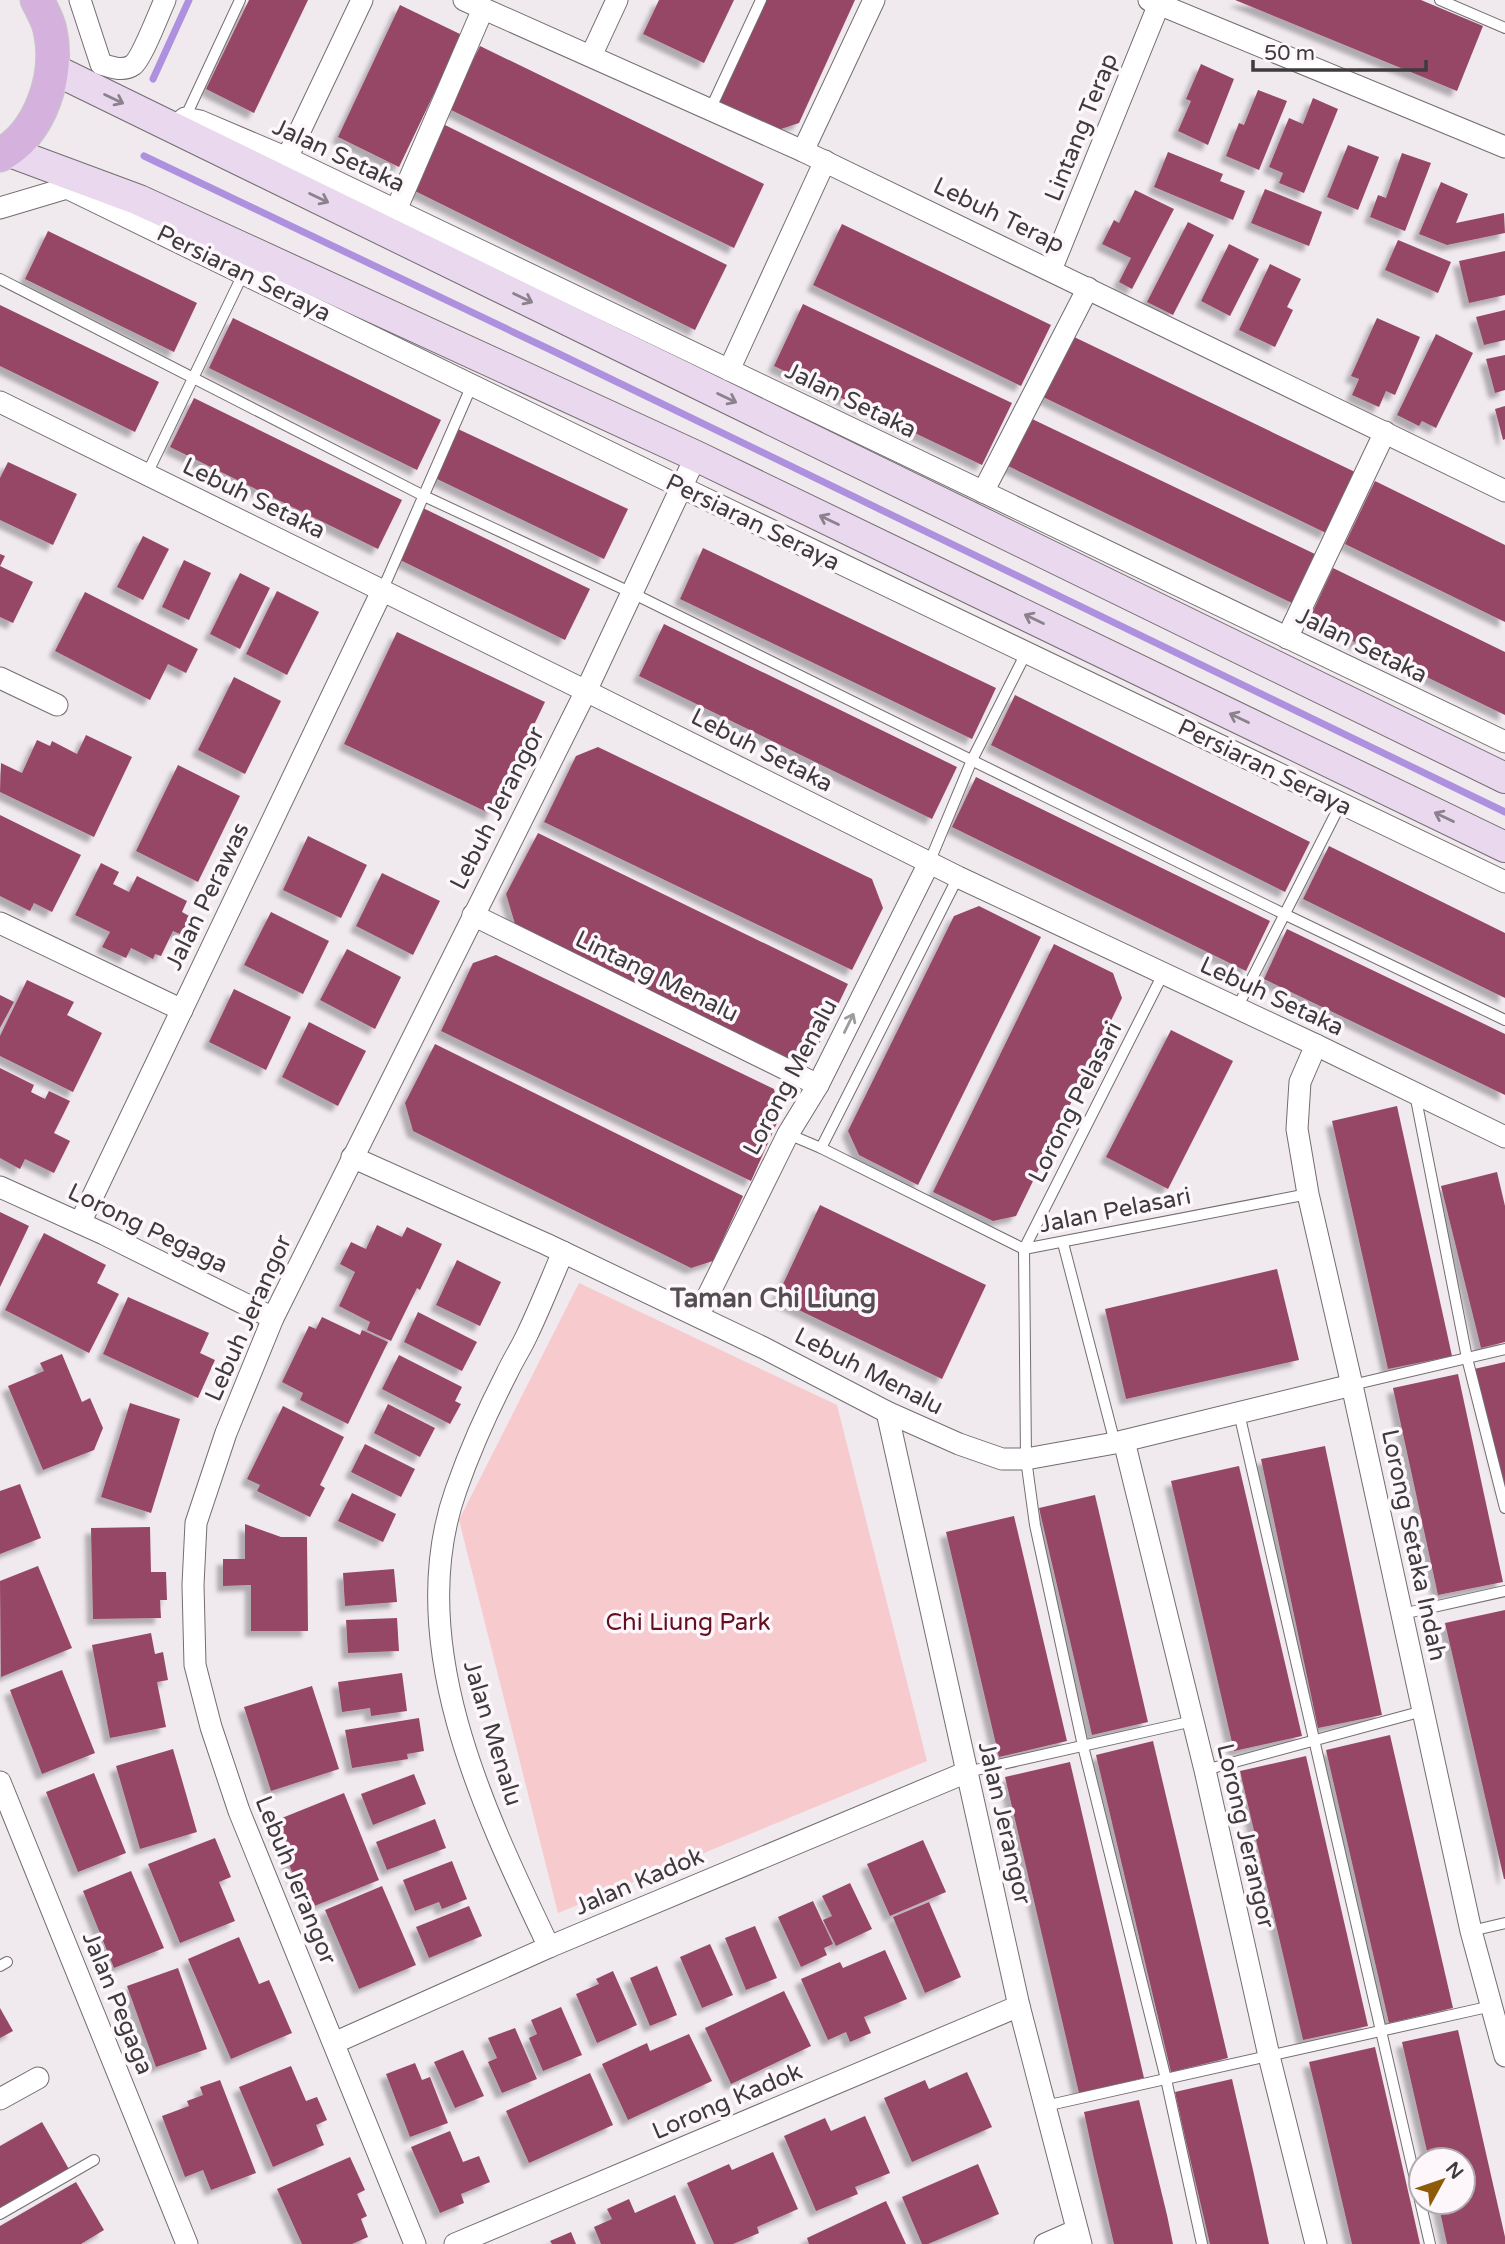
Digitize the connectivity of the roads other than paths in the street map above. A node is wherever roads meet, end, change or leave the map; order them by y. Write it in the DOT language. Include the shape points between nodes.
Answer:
graph roads {
  1 [pos="37,0"];
  2 [pos="80,0"];
  3 [pos="165,0"];
  4 [pos="240,0"];
  5 [pos="362,0"];
  6 [pos="617,0"];
  7 [pos="761,0"];
  8 [pos="874,0"];
  9 [pos="1440,0"];
  10 [pos="478,3"];
  11 [pos="1165,3"];
  12 [pos="1505,28"];
  13 [pos="591,57"];
  14 [pos="53,69"];
  15 [pos="710,110"];
  16 [pos="179,123"];
  17 [pos="1505,147"];
  18 [pos="803,151"];
  19 [pos="4,153"];
  20 [pos="287,158"];
  21 [pos="825,161"];
  22 [pos="0,208"];
  23 [pos="396,210"];
  24 [pos="1051,270"];
  25 [pos="244,272"];
  26 [pos="0,279"];
  27 [pos="1088,288"];
  28 [pos="729,370"];
  29 [pos="193,378"];
  30 [pos="472,385"];
  31 [pos="0,402"];
  32 [pos="1385,432"];
  33 [pos="696,456"];
  34 [pos="147,474"];
  35 [pos="681,487"];
  36 [pos="1505,491"];
  37 [pos="983,492"];
  38 [pos="424,496"];
  39 [pos="382,591"];
  40 [pos="632,593"];
  41 [pos="1287,638"];
  42 [pos="1026,653"];
  43 [pos="0,678"];
  44 [pos="586,691"];
  45 [pos="57,705"];
  46 [pos="1505,742"];
  47 [pos="972,760"];
  48 [pos="1505,778"];
  49 [pos="1341,803"];
  50 [pos="1505,847"];
  51 [pos="929,863"];
  52 [pos="958,877"];
  53 [pos="1505,882"];
  54 [pos="1284,914"];
  55 [pos="472,915"];
  56 [pos="0,923"];
  57 [pos="1163,974"];
  58 [pos="1237,1008"];
  59 [pos="182,1010"];
  60 [pos="1505,1020"];
  61 [pos="1316,1045"];
  62 [pos="818,1085"];
  63 [pos="1415,1093"];
  64 [pos="788,1135"];
  65 [pos="1505,1137"];
  66 [pos="821,1148"];
  67 [pos="352,1157"];
  68 [pos="0,1187"];
  69 [pos="1307,1194"];
  70 [pos="80,1223"];
  71 [pos="1063,1243"];
  72 [pos="1024,1249"];
  73 [pos="563,1252"];
  74 [pos="698,1317"];
  75 [pos="273,1318"];
  76 [pos="1505,1349"];
  77 [pos="1467,1358"];
  78 [pos="1352,1385"];
  79 [pos="887,1412"];
  80 [pos="1239,1413"];
  81 [pos="1119,1442"];
  82 [pos="1026,1459"];
  83 [pos="1505,1508"];
  84 [pos="1505,1591"];
  85 [pos="1402,1614"];
  86 [pos="1423,1711"];
  87 [pos="1193,1721"];
  88 [pos="1314,1740"];
  89 [pos="1083,1746"];
  90 [pos="1205,1770"];
  91 [pos="967,1772"];
  92 [pos="0,1782"];
  93 [pos="9,1831"];
  94 [pos="1505,1923"];
  95 [pos="1471,1931"];
  96 [pos="549,1947"];
  97 [pos="1020,2006"];
  98 [pos="1492,2006"];
  99 [pos="1381,2031"];
  100 [pos="334,2043"];
  101 [pos="1269,2056"];
  102 [pos="1505,2056"];
  103 [pos="38,2078"];
  104 [pos="1166,2079"];
  105 [pos="0,2099"];
  106 [pos="1045,2106"];
  107 [pos="94,2160"];
  108 [pos="0,2214"];
  109 [pos="1079,2237"];
  110 [pos="187,2244"];
  111 [pos="415,2244"];
  112 [pos="455,2244"];
  113 [pos="1045,2244"];
  114 [pos="1202,2244"];
  115 [pos="1316,2244"];
  116 [pos="1430,2244"];
  1 -- 14 [label="main road" via="50,30"];
  2 -- 3 [label="street" via="101,64 118,69 133,65"];
  4 -- 16 [label="lane"];
  5 -- 20 [label="street"];
  6 -- 13 [label="street"];
  7 -- 15 [label="lane"];
  8 -- 18 [label="street"];
  9 -- 12 [label="lane"];
  10 -- 13 [label="street, Lebuh Terap"];
  10 -- 23 [label="street"];
  11 -- 17 [label="street"];
  11 -- 24 [label="street, Lintang Terap"];
  13 -- 15 [label="street, Lebuh Terap"];
  14 -- 16 [label="main road, one-way"];
  14 -- 19 [label="main road" via="45,100 30,128"];
  15 -- 18 [label="street, Lebuh Terap"];
  16 -- 20 [label="street, Jalan Setaka" via="200,121"];
  16 -- 48 [label="main road, one-way"];
  18 -- 21 [label="street, Lebuh Terap"];
  19 -- 33 [label="main road, Persiaran Seraya" via="139,200"];
  20 -- 23 [label="street, Jalan Setaka"];
  21 -- 24 [label="street, Lebuh Terap"];
  21 -- 28 [label="street"];
  22 -- 25 [label="street, Persiaran Seraya" via="67,188"];
  23 -- 28 [label="street, Jalan Setaka"];
  24 -- 27 [label="street, Lebuh Terap"];
  25 -- 29 [label="lane"];
  25 -- 30 [label="street, Persiaran Seraya"];
  26 -- 29 [label="lane"];
  27 -- 32 [label="street, Lebuh Terap"];
  27 -- 37 [label="street"];
  28 -- 37 [label="street, Jalan Setaka"];
  29 -- 34 [label="lane"];
  29 -- 38 [label="lane"];
  30 -- 35 [label="street, Persiaran Seraya"];
  30 -- 38 [label="lane"];
  31 -- 34 [label="street, Lebuh Setaka"];
  32 -- 36 [label="street, Lebuh Terap"];
  32 -- 41 [label="street"];
  33 -- 35 [label="street, Lebuh Jerangor"];
  50 -- 33 [label="main road, Persiaran Seraya, one-way"];
  34 -- 39 [label="street, Lebuh Setaka"];
  35 -- 40 [label="street, Lebuh Jerangor"];
  35 -- 42 [label="street, Persiaran Seraya"];
  37 -- 41 [label="street, Jalan Setaka"];
  38 -- 39 [label="lane"];
  38 -- 40 [label="lane"];
  39 -- 44 [label="street, Lebuh Setaka"];
  39 -- 59 [label="street, Jalan Perawas"];
  40 -- 44 [label="street, Lebuh Jerangor"];
  40 -- 47 [label="lane"];
  41 -- 46 [label="street, Jalan Setaka"];
  42 -- 47 [label="lane"];
  42 -- 49 [label="street, Persiaran Seraya"];
  43 -- 45 [label="street"];
  44 -- 51 [label="street, Lebuh Setaka"];
  44 -- 55 [label="street, Lebuh Jerangor"];
  47 -- 51 [label="lane"];
  47 -- 54 [label="lane"];
  49 -- 53 [label="street, Persiaran Seraya"];
  49 -- 54 [label="lane"];
  51 -- 52 [label="street, Lebuh Setaka"];
  62 -- 51 [label="street, Lorong Menalu, one-way"];
  52 -- 57 [label="street, Lebuh Setaka"];
  52 -- 66 [label="lane"];
  54 -- 58 [label="lane"];
  54 -- 60 [label="lane"];
  55 -- 62 [label="street, Lintang Menalu"];
  55 -- 67 [label="street, Lebuh Jerangor"];
  56 -- 59 [label="street"];
  57 -- 58 [label="street, Lebuh Setaka"];
  57 -- 72 [label="lane, Lorong Pelasari"];
  58 -- 61 [label="street, Lebuh Setaka"];
  59 -- 70 [label="street, Jalan Perawas"];
  61 -- 63 [label="street, Lebuh Setaka"];
  61 -- 69 [label="street, Lorong Setaka Indah" via="1300,1082 1297,1129"];
  62 -- 64 [label="street, Lorong Menalu"];
  63 -- 65 [label="street, Lebuh Setaka"];
  63 -- 77 [label="lane"];
  64 -- 66 [label="lane, Jalan Pelasari"];
  64 -- 74 [label="street, Lorong Menalu"];
  66 -- 72 [label="lane, Jalan Pelasari"];
  67 -- 73 [label="street, Lebuh Menalu"];
  67 -- 75 [label="street, Lebuh Jerangor"];
  68 -- 70 [label="street, Lorong Pegaga"];
  69 -- 71 [label="lane, Jalan Pelasari"];
  69 -- 78 [label="street, Lorong Setaka Indah"];
  70 -- 75 [label="street, Lorong Pegaga"];
  71 -- 72 [label="lane, Jalan Pelasari"];
  71 -- 81 [label="lane"];
  72 -- 82 [label="lane"];
  73 -- 74 [label="street, Lebuh Menalu"];
  73 -- 96 [label="street, Jalan Menalu" via="456,1490 443,1544 439,1604 443,1666 476,1782"];
  74 -- 79 [label="street, Lebuh Menalu"];
  75 -- 100 [label="street, Lebuh Jerangor" via="226,1433 196,1523 195,1665 239,1811"];
  76 -- 77 [label="lane"];
  77 -- 78 [label="lane"];
  77 -- 83 [label="lane"];
  78 -- 80 [label="street, Lebuh Menalu"];
  78 -- 85 [label="street, Lorong Setaka Indah"];
  79 -- 82 [label="street, Lebuh Menalu" via="1002,1459"];
  79 -- 91 [label="street, Jalan Jerangor"];
  80 -- 81 [label="street, Lebuh Menalu"];
  80 -- 88 [label="lane"];
  81 -- 82 [label="street, Lebuh Menalu"];
  81 -- 87 [label="street, Lorong Jerangor"];
  82 -- 89 [label="lane" via="1035,1525"];
  84 -- 85 [label="lane"];
  85 -- 86 [label="street, Lorong Setaka Indah"];
  86 -- 88 [label="lane"];
  86 -- 95 [label="street, Lorong Setaka Indah"];
  87 -- 89 [label="lane"];
  87 -- 90 [label="street, Lorong Jerangor"];
  88 -- 90 [label="lane"];
  88 -- 99 [label="lane"];
  89 -- 91 [label="lane"];
  89 -- 104 [label="lane"];
  90 -- 101 [label="street, Lorong Jerangor"];
  91 -- 96 [label="street, Jalan Kadok"];
  91 -- 97 [label="street, Jalan Jerangor"];
  92 -- 93 [label="street, Jalan Pegaga"];
  93 -- 110 [label="street, Jalan Pegaga"];
  94 -- 95 [label="lane"];
  95 -- 98 [label="street, Lorong Setaka Indah"];
  96 -- 100 [label="street, Jalan Kadok"];
  97 -- 106 [label="street, Jalan Jerangor"];
  97 -- 112 [label="street, Lorong Kadok"];
  98 -- 99 [label="lane"];
  98 -- 102 [label="street, Lorong Setaka Indah"];
  99 -- 101 [label="lane"];
  99 -- 116 [label="lane"];
  100 -- 111 [label="street, Lebuh Jerangor"];
  101 -- 104 [label="lane"];
  101 -- 115 [label="street, Lorong Jerangor"];
  103 -- 105 [label="street"];
  104 -- 106 [label="lane"];
  104 -- 114 [label="lane"];
  106 -- 109 [label="street, Jalan Jerangor"];
  107 -- 108 [label="lane"];
  109 -- 113 [label="street"];
}
